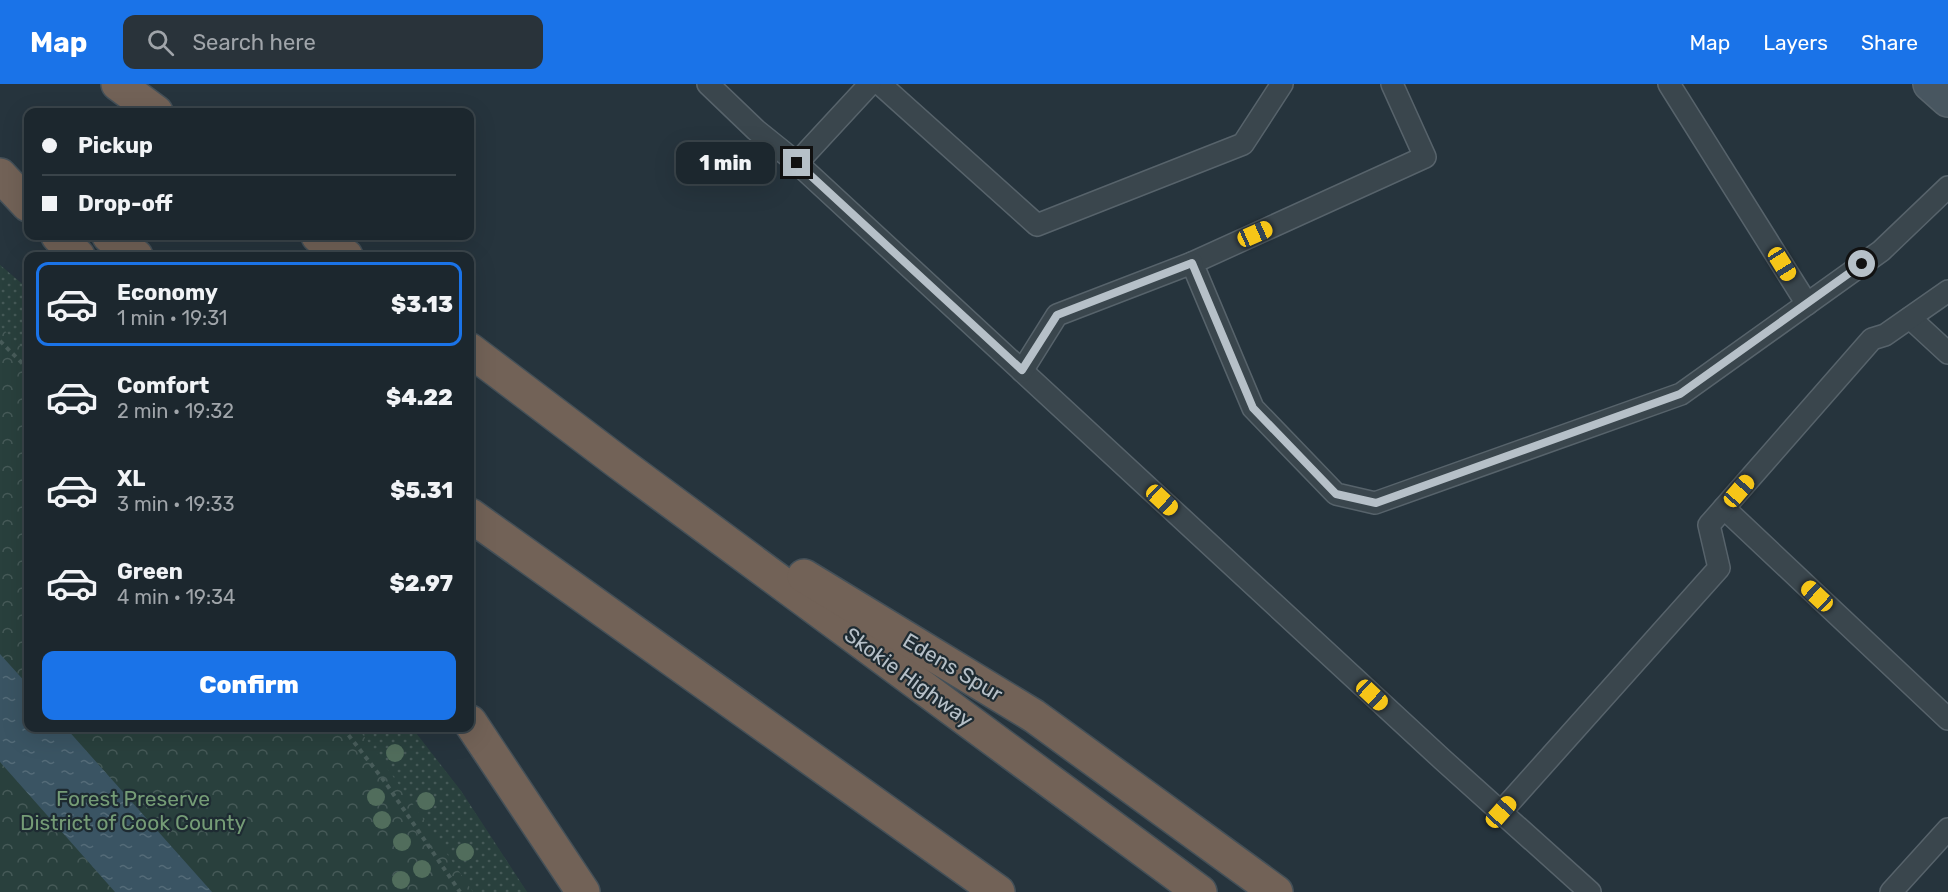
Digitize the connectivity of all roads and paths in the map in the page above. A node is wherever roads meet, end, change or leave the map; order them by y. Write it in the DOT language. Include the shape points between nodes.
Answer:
graph roads {
  1 [pos="118,84"];
  2 [pos="708,84"];
  3 [pos="870,84"];
  4 [pos="880,84"];
  5 [pos="1282,84"];
  6 [pos="1392,84"];
  7 [pos="1670,84"];
  8 [pos="1930,84"];
  9 [pos="1948,100"];
  10 [pos="151,108"];
  11 [pos="0,151"];
  12 [pos="797,163"];
  13 [pos="24,170"];
  14 [pos="0,175"];
  15 [pos="1948,187"];
  16 [pos="24,201"];
  17 [pos="62,240"];
  18 [pos="114,240"];
  19 [pos="324,240"];
  20 [pos="74,252"];
  21 [pos="131,252"];
  22 [pos="340,252"];
  23 [pos="1192,263"];
  24 [pos="1948,291"];
  25 [pos="1807,304"];
  26 [pos="1910,318"];
  27 [pos="0,342"];
  28 [pos="474,353"];
  29 [pos="1948,353"];
  30 [pos="24,365"];
  31 [pos="1022,370"];
  32 [pos="618,462"];
  33 [pos="1724,508"];
  34 [pos="474,518"];
  35 [pos="1948,719"];
  36 [pos="474,728"];
  37 [pos="346,732"];
  38 [pos="1501,812"];
  39 [pos="1948,829"];
  40 [pos="460,892"];
  41 [pos="584,892"];
  42 [pos="998,892"];
  43 [pos="1200,892"];
  44 [pos="1276,892"];
  45 [pos="1590,892"];
  46 [pos="1891,892"];
  1 -- 10 [label="highway"];
  2 -- 12 [label="lane"];
  3 -- 12 [label="lane"];
  4 -- 5 [label="lane" via="1037,225 1243,144"];
  6 -- 23 [label="lane" via="1425,157"];
  7 -- 25 [label="lane"];
  8 -- 9 [label="main road"];
  11 -- 13 [label="highway"];
  12 -- 31 [label="lane"];
  14 -- 16 [label="highway"];
  15 -- 25 [label="lane" via="1881,251"];
  17 -- 20 [label="highway"];
  18 -- 21 [label="highway"];
  19 -- 22 [label="highway"];
  23 -- 25 [label="lane" via="1253,408 1336,494 1376,503 1680,394"];
  23 -- 31 [label="lane" via="1057,315"];
  24 -- 26 [label="lane"];
  26 -- 29 [label="lane"];
  26 -- 33 [label="lane" via="1872,339"];
  27 -- 30 [label="path"];
  28 -- 32 [label="highway"];
  31 -- 38 [label="lane"];
  32 -- 43 [label="highway, Skokie Highway"];
  32 -- 44 [label="highway, Edens Spur" via="1034,716"];
  33 -- 35 [label="lane"];
  33 -- 38 [label="lane" via="1709,525 1719,568"];
  34 -- 42 [label="highway"];
  36 -- 41 [label="highway"];
  37 -- 40 [label="path"];
  38 -- 45 [label="lane"];
  39 -- 46 [label="lane"];
}
